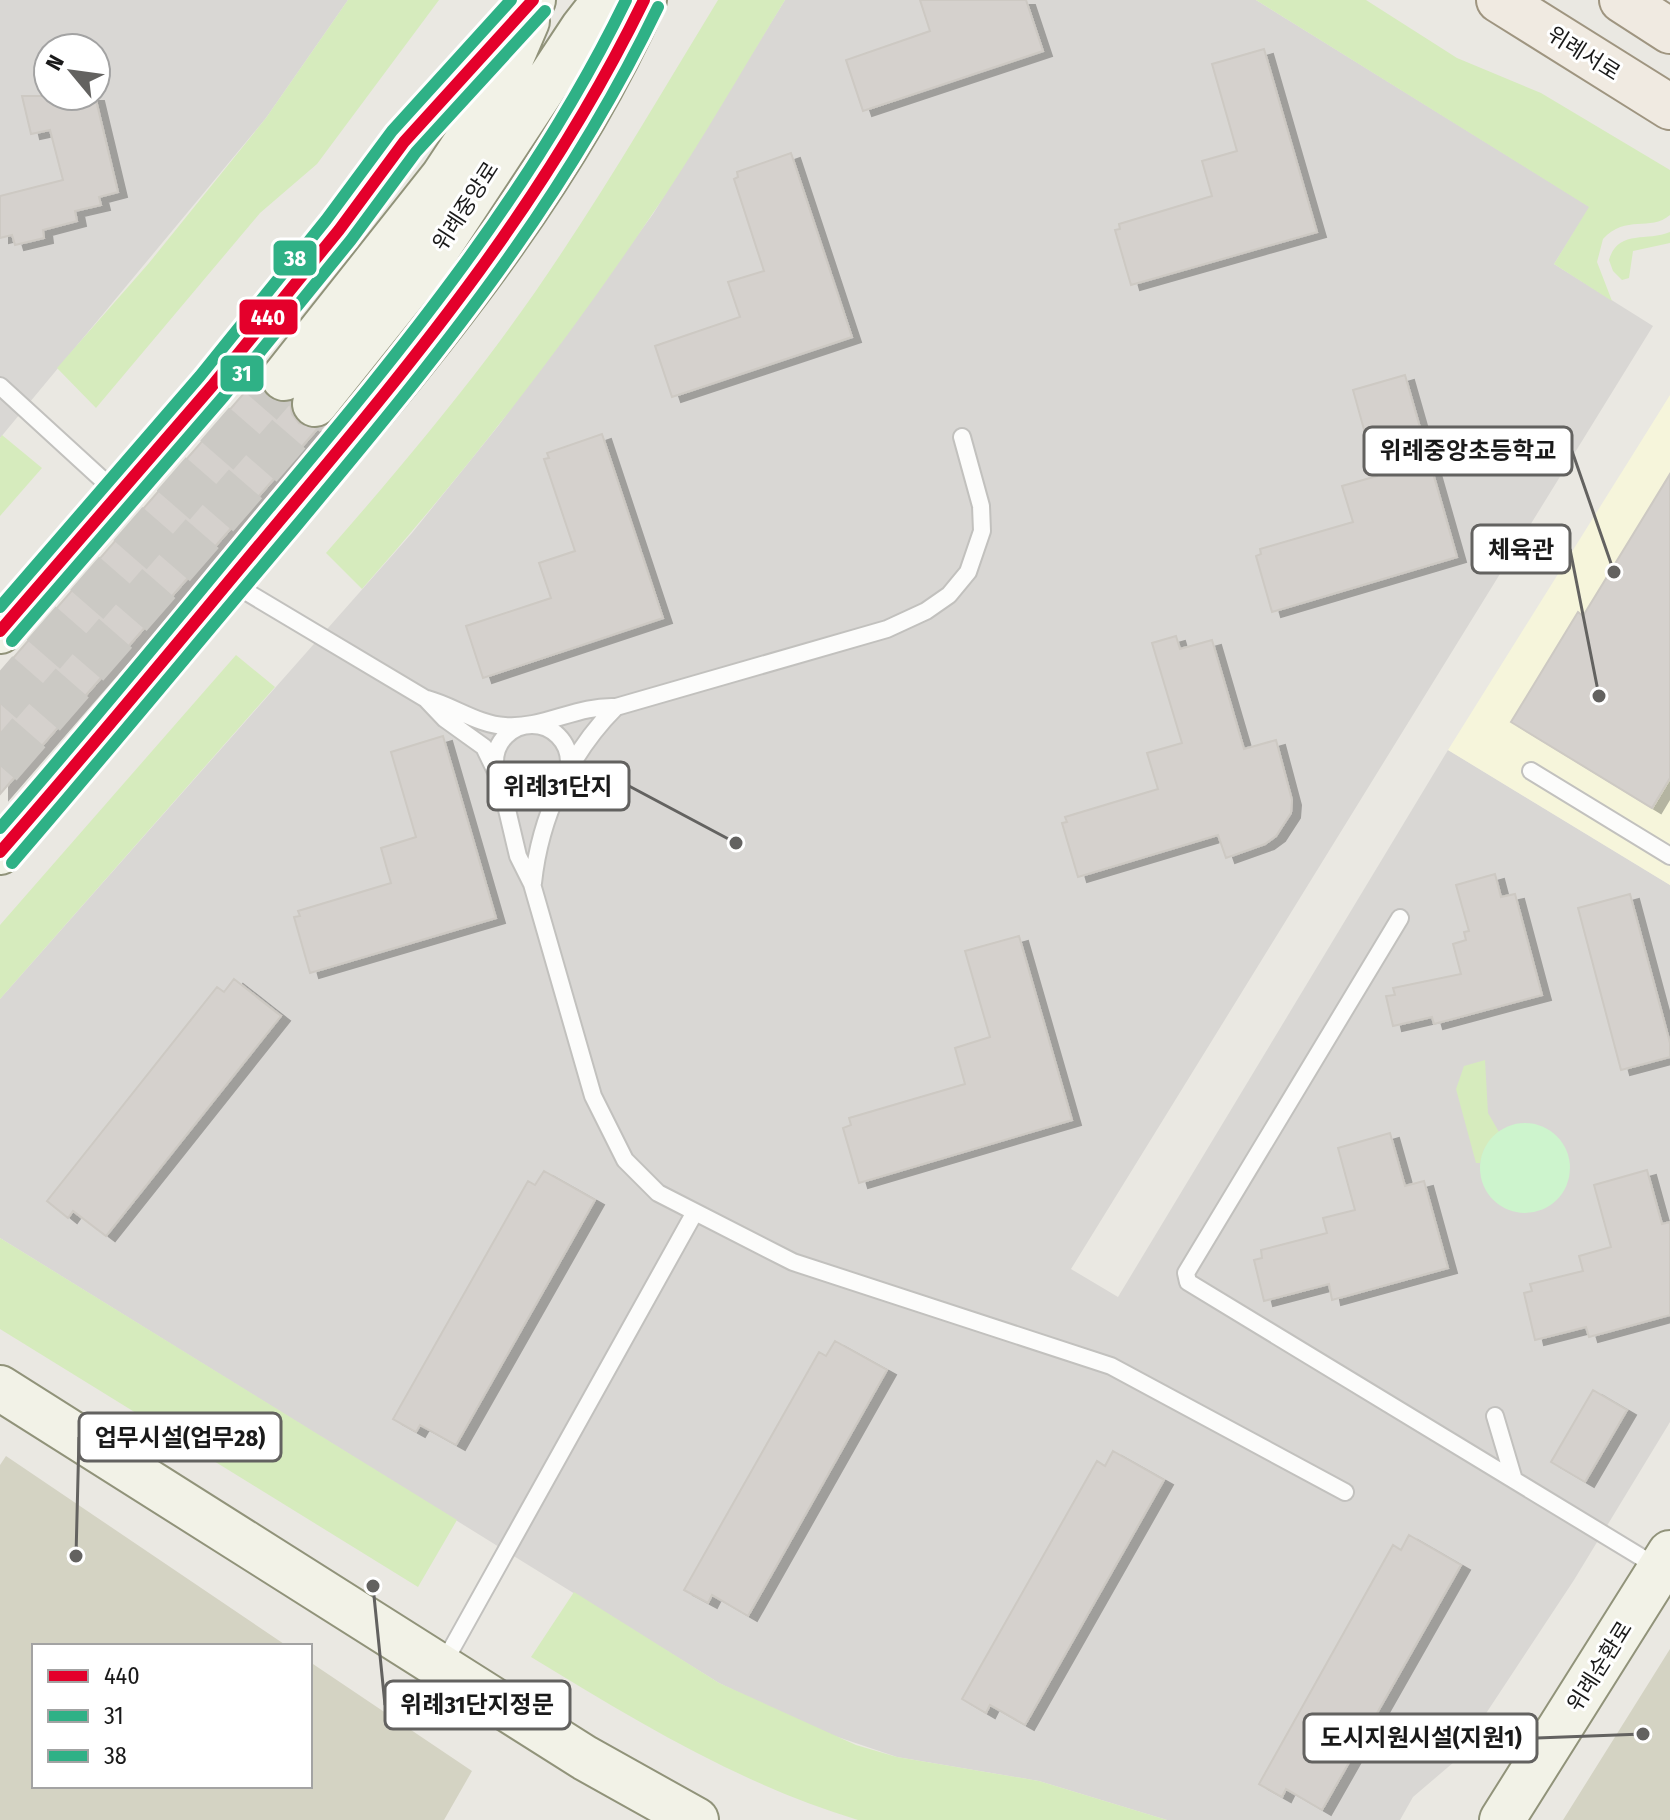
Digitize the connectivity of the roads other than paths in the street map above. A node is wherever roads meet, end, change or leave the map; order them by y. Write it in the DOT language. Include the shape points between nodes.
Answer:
graph roads {
  1 [pos="534,0"];
  2 [pos="605,0"];
  3 [pos="644,0"];
  4 [pos="1499,0"];
  5 [pos="1622,0"];
  6 [pos="1670,31"];
  7 [pos="1670,107"];
  8 [pos="0,386"];
  9 [pos="962,437"];
  10 [pos="118,494"];
  11 [pos="229,581"];
  12 [pos="0,631"];
  13 [pos="426,699"];
  14 [pos="616,707"];
  15 [pos="529,725"];
  16 [pos="1531,771"];
  17 [pos="567,775"];
  18 [pos="500,780"];
  19 [pos="0,852"];
  20 [pos="1670,856"];
  21 [pos="532,884"];
  22 [pos="1400,918"];
  23 [pos="695,1212"];
  24 [pos="0,1388"];
  25 [pos="1495,1416"];
  26 [pos="1514,1480"];
  27 [pos="1345,1492"];
  28 [pos="1665,1561"];
  29 [pos="441,1668"];
  30 [pos="696,1820"];
  31 [pos="1502,1820"];
  1 -- 2 [label="main road, 위례중앙로" via="492,103 299,391 428,263"];
  1 -- 10 [label="main road, 위례중앙로" via="404,142 339,230"];
  3 -- 11 [label="main road" via="577,129 501,243 425,349"];
  4 -- 7 [label="main road, 위례서로"];
  5 -- 6 [label="main road"];
  8 -- 10 [label="lane"];
  9 -- 14 [label="lane" via="981,506 982,531 975,557 949,595 887,629"];
  10 -- 12 [label="main road, 위례중앙로"];
  11 -- 13 [label="lane"];
  11 -- 19 [label="main road"];
  13 -- 15 [label="lane" via="490,724"];
  13 -- 18 [label="lane" via="484,747"];
  14 -- 15 [label="lane" via="594,706"];
  14 -- 17 [label="lane"];
  15 -- 17 [label="lane" via="553,731 562,740 568,751"];
  15 -- 18 [label="lane" via="517,728 499,745"];
  16 -- 20 [label="lane"];
  17 -- 18 [label="lane" via="561,786 541,799 517,796"];
  17 -- 21 [label="lane" via="543,821"];
  18 -- 21 [label="lane" via="518,856"];
  21 -- 23 [label="lane" via="603,1121 640,1177"];
  22 -- 26 [label="lane" via="1186,1273 1188,1282"];
  23 -- 27 [label="lane" via="793,1262 1111,1366"];
  23 -- 29 [label="lane"];
  24 -- 29 [label="main road"];
  25 -- 26 [label="lane"];
  26 -- 28 [label="lane"];
  28 -- 31 [label="main road, 위례순환로"];
  29 -- 30 [label="main road" via="635,1789"];
}
